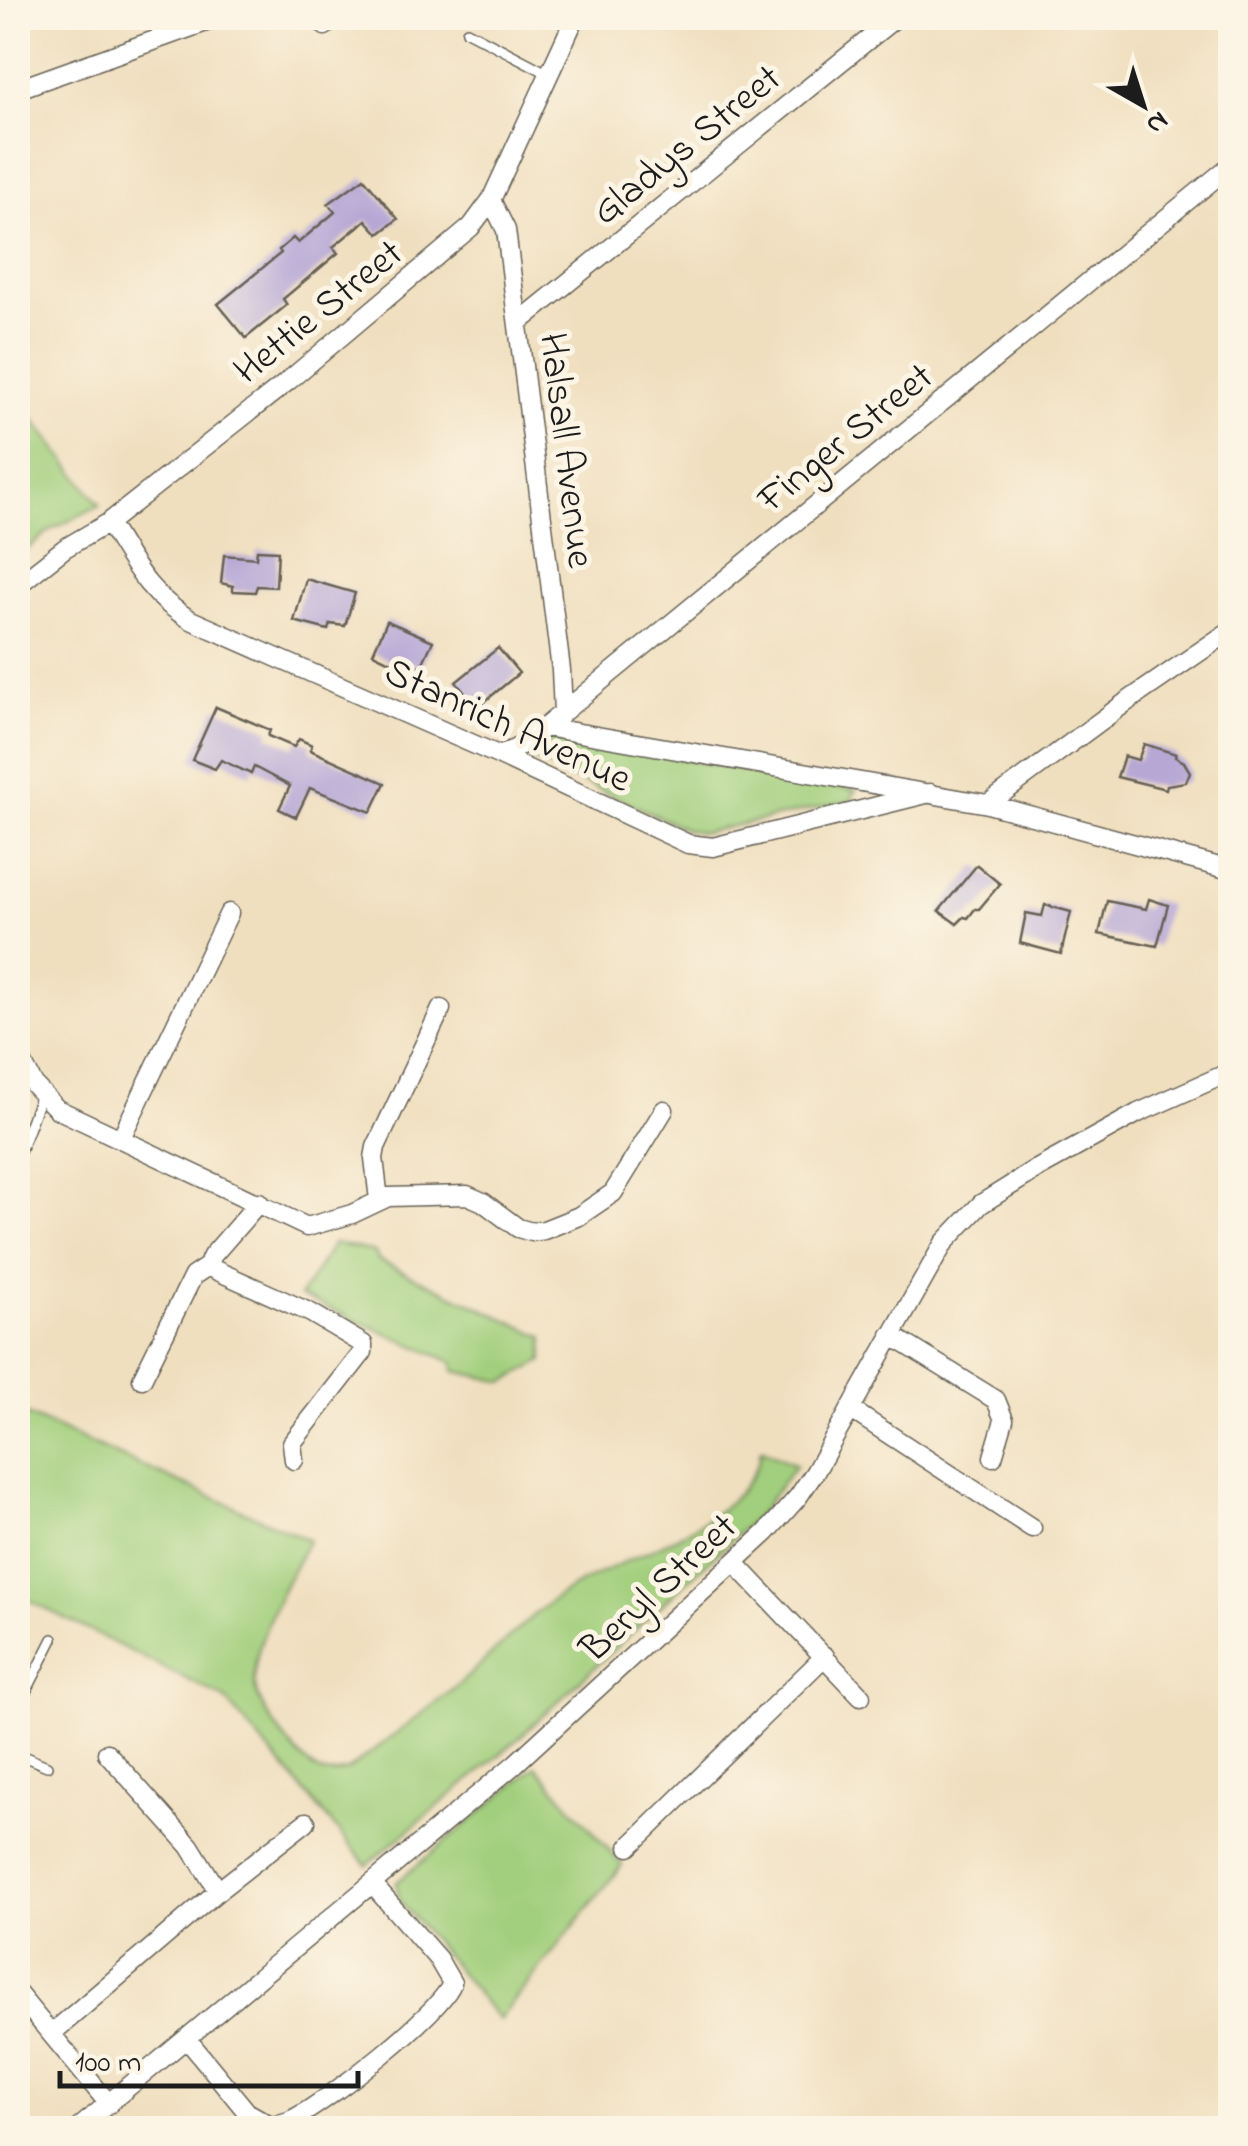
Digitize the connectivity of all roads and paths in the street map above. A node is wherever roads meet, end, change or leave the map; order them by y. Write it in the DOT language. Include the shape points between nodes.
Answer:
graph roads {
  1 [pos="217,18"];
  2 [pos="575,18"];
  3 [pos="896,18"];
  4 [pos="467,31"];
  5 [pos="549,74"];
  6 [pos="18,89"];
  7 [pos="1230,166"];
  8 [pos="492,200"];
  9 [pos="518,322"];
  10 [pos="108,523"];
  11 [pos="18,585"];
  12 [pos="1230,632"];
  13 [pos="563,712"];
  14 [pos="545,726"];
  15 [pos="498,755"];
  16 [pos="930,794"];
  17 [pos="988,804"];
  18 [pos="1230,870"];
  19 [pos="228,913"];
  20 [pos="441,1009"];
  21 [pos="18,1054"];
  22 [pos="1230,1072"];
  23 [pos="40,1094"];
  24 [pos="664,1110"];
  25 [pos="121,1138"];
  26 [pos="18,1157"];
  27 [pos="379,1200"];
  28 [pos="259,1202"];
  29 [pos="211,1264"];
  30 [pos="890,1336"];
  31 [pos="142,1379"];
  32 [pos="850,1409"];
  33 [pos="993,1457"];
  34 [pos="294,1460"];
  35 [pos="1032,1528"];
  36 [pos="735,1563"];
  37 [pos="52,1639"];
  38 [pos="825,1656"];
  39 [pos="862,1696"];
  40 [pos="18,1708"];
  41 [pos="107,1752"];
  42 [pos="18,1754"];
  43 [pos="47,1766"];
  44 [pos="306,1822"];
  45 [pos="629,1847"];
  46 [pos="373,1885"];
  47 [pos="218,1892"];
  48 [pos="18,1994"];
  49 [pos="51,2034"];
  50 [pos="187,2039"];
  51 [pos="102,2116"];
  52 [pos="79,2128"];
  1 -- 6 [label="street"];
  2 -- 5 [label="street, Hettie Street"];
  3 -- 9 [label="street, Gladys Street"];
  4 -- 5 [label="lane"];
  5 -- 8 [label="street, Hettie Street"];
  7 -- 13 [label="street, Finger Street"];
  8 -- 9 [label="street, Halsall Avenue" via="506,230"];
  8 -- 10 [label="street, Hettie Street" via="454,244"];
  9 -- 13 [label="street, Halsall Avenue"];
  10 -- 11 [label="street, Hettie Street"];
  10 -- 15 [label="street, Stanrich Avenue" via="144,581 180,614"];
  12 -- 17 [label="street"];
  13 -- 14 [label="street, Finger Street"];
  14 -- 15 [label="street, Finger Street"];
  14 -- 16 [label="street, Stanrich Avenue"];
  15 -- 16 [label="street, Stanrich Avenue" via="704,848"];
  16 -- 17 [label="street, Stanrich Avenue"];
  17 -- 18 [label="street, Stanrich Avenue"];
  19 -- 25 [label="street"];
  20 -- 27 [label="street" via="378,1140"];
  21 -- 23 [label="street"];
  22 -- 30 [label="street, Beryl Street" via="1138,1113 981,1204 944,1243"];
  23 -- 25 [label="street" via="57,1109"];
  23 -- 26 [label="lane"];
  24 -- 27 [label="street" via="607,1200 538,1232 518,1228 467,1195"];
  25 -- 28 [label="street"];
  27 -- 28 [label="street" via="307,1227"];
  28 -- 29 [label="street"];
  29 -- 31 [label="street" via="193,1276"];
  29 -- 34 [label="street" via="363,1344 292,1443"];
  30 -- 32 [label="street, Beryl Street"];
  30 -- 33 [label="street" via="996,1400 1004,1420"];
  32 -- 35 [label="street"];
  32 -- 36 [label="street, Beryl Street" via="798,1497"];
  36 -- 38 [label="street"];
  36 -- 46 [label="street, Beryl Street"];
  37 -- 40 [label="lane"];
  38 -- 39 [label="street"];
  38 -- 45 [label="street"];
  41 -- 47 [label="street" via="190,1846"];
  42 -- 43 [label="lane"];
  44 -- 47 [label="street"];
  46 -- 50 [label="street, Beryl Street"];
  46 -- 50 [label="street" via="452,1982 440,2004 367,2066 292,2120 270,2125 247,2112"];
  47 -- 49 [label="street"];
  48 -- 49 [label="street"];
  49 -- 51 [label="street"];
  50 -- 51 [label="street, Beryl Street"];
  51 -- 52 [label="street, Beryl Street"];
}
